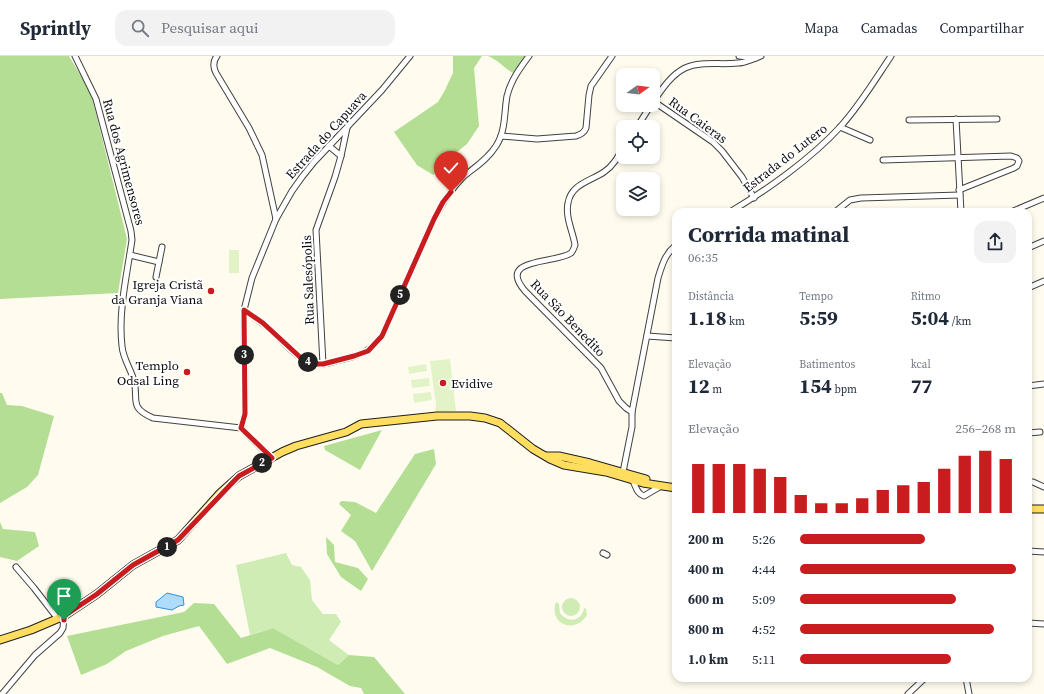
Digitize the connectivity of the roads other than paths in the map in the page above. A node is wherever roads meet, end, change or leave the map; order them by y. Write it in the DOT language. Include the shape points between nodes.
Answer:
graph roads {
  1 [pos="75,56"];
  2 [pos="217,56"];
  3 [pos="410,56"];
  4 [pos="529,56"];
  5 [pos="612,56"];
  6 [pos="739,56"];
  7 [pos="891,56"];
  8 [pos="759,57"];
  9 [pos="739,63"];
  10 [pos="660,90"];
  11 [pos="660,106"];
  12 [pos="956,119"];
  13 [pos="997,119"];
  14 [pos="909,120"];
  15 [pos="840,127"];
  16 [pos="347,128"];
  17 [pos="501,136"];
  18 [pos="870,140"];
  19 [pos="329,146"];
  20 [pos="342,156"];
  21 [pos="958,157"];
  22 [pos="616,160"];
  23 [pos="884,160"];
  24 [pos="960,193"];
  25 [pos="754,198"];
  26 [pos="1044,198"];
  27 [pos="737,208"];
  28 [pos="840,208"];
  29 [pos="961,208"];
  30 [pos="1020,208"];
  31 [pos="276,219"];
  32 [pos="1044,241"];
  33 [pos="1032,246"];
  34 [pos="162,247"];
  35 [pos="672,249"];
  36 [pos="130,255"];
  37 [pos="159,262"];
  38 [pos="156,277"];
  39 [pos="1044,281"];
  40 [pos="1032,286"];
  41 [pos="244,310"];
  42 [pos="647,336"];
  43 [pos="672,338"];
  44 [pos="323,364"];
  45 [pos="1044,384"];
  46 [pos="1032,386"];
  47 [pos="632,412"];
  48 [pos="241,428"];
  49 [pos="1040,432"];
  50 [pos="1032,433"];
  51 [pos="272,458"];
  52 [pos="569,462"];
  53 [pos="622,472"];
  54 [pos="633,481"];
  55 [pos="672,482"];
  56 [pos="1032,482"];
  57 [pos="662,486"];
  58 [pos="1044,486"];
  59 [pos="672,487"];
  60 [pos="1032,509"];
  61 [pos="1044,509"];
  62 [pos="1032,551"];
  63 [pos="1044,552"];
  64 [pos="16,567"];
  65 [pos="61,618"];
  66 [pos="1032,623"];
  67 [pos="1044,624"];
  68 [pos="0,640"];
  69 [pos="921,682"];
  70 [pos="967,682"];
  71 [pos="2,694"];
  72 [pos="908,694"];
  73 [pos="969,694"];
  1 -- 36 [label="street, Rua dos Agrimensores" via="101,115 131,231"];
  2 -- 31 [label="street" via="214,63 216,73 262,155"];
  3 -- 16 [label="street, Estrada do Capuava"];
  4 -- 17 [label="street" via="510,86"];
  5 -- 17 [label="street" via="588,95 584,132 576,136 537,139"];
  6 -- 8 [label="street"];
  6 -- 9 [label="street"];
  7 -- 15 [label="street, Estrada do Lutero"];
  8 -- 9 [label="street"];
  9 -- 10 [label="street" via="694,65 684,68"];
  11 -- 25 [label="street, Rua Caieras" via="713,142 739,172"];
  12 -- 13 [label="street"];
  12 -- 14 [label="street"];
  12 -- 21 [label="street"];
  15 -- 18 [label="street"];
  15 -- 25 [label="street, Estrada do Lutero" via="802,161"];
  16 -- 19 [label="street, Estrada do Capuava"];
  16 -- 20 [label="street, Rua Salesópolis"];
  17 -- 44 [label="street" via="488,157 462,178 443,202 382,336 368,351"];
  19 -- 20 [label="street"];
  19 -- 31 [label="street, Estrada do Capuava" via="302,177"];
  20 -- 44 [label="street, Rua Salesópolis" via="316,230"];
  21 -- 23 [label="street"];
  21 -- 24 [label="street"];
  21 -- 24 [label="street" via="1011,156 1019,160 1014,168"];
  22 -- 47 [label="street, Rua São Benedito" via="608,169 576,188 571,195 567,210 574,250 557,259 523,266 518,272 518,280 520,286 601,368 619,401"];
  24 -- 28 [label="street" via="861,198 850,200"];
  24 -- 29 [label="street"];
  25 -- 27 [label="street, Estrada do Lutero"];
  26 -- 30 [label="street"];
  31 -- 41 [label="street, Estrada do Capuava" via="252,278"];
  32 -- 33 [label="street"];
  34 -- 37 [label="street"];
  35 -- 42 [label="street" via="662,262"];
  36 -- 37 [label="street"];
  36 -- 48 [label="street, Rua dos Agrimensores" via="124,294 122,347 135,384 135,401 139,409 153,418"];
  37 -- 38 [label="street"];
  39 -- 40 [label="street"];
  41 -- 44 [label="street" via="263,323 301,358 312,364"];
  41 -- 48 [label="street, Estrada do Capuava" via="245,414"];
  42 -- 43 [label="street"];
  42 -- 47 [label="street"];
  45 -- 46 [label="street"];
  47 -- 53 [label="street" via="632,427"];
  48 -- 51 [label="street"];
  49 -- 50 [label="street"];
  51 -- 52 [label="main road" via="296,446 346,432 361,424 458,415 493,420 533,449 555,461"];
  51 -- 65 [label="main road" via="233,482 178,540 133,565 97,594"];
  52 -- 53 [label="main road"];
  52 -- 54 [label="main road"];
  53 -- 55 [label="main road"];
  54 -- 57 [label="main road"];
  54 -- 57 [label="street" via="638,493 644,496"];
  56 -- 58 [label="street"];
  57 -- 59 [label="main road"];
  60 -- 61 [label="main road"];
  62 -- 63 [label="street"];
  64 -- 65 [label="street"];
  65 -- 68 [label="main road"];
  65 -- 71 [label="street" via="63,628 60,633 35,655"];
  66 -- 67 [label="street"];
  69 -- 72 [label="street"];
  70 -- 73 [label="street"];
}
